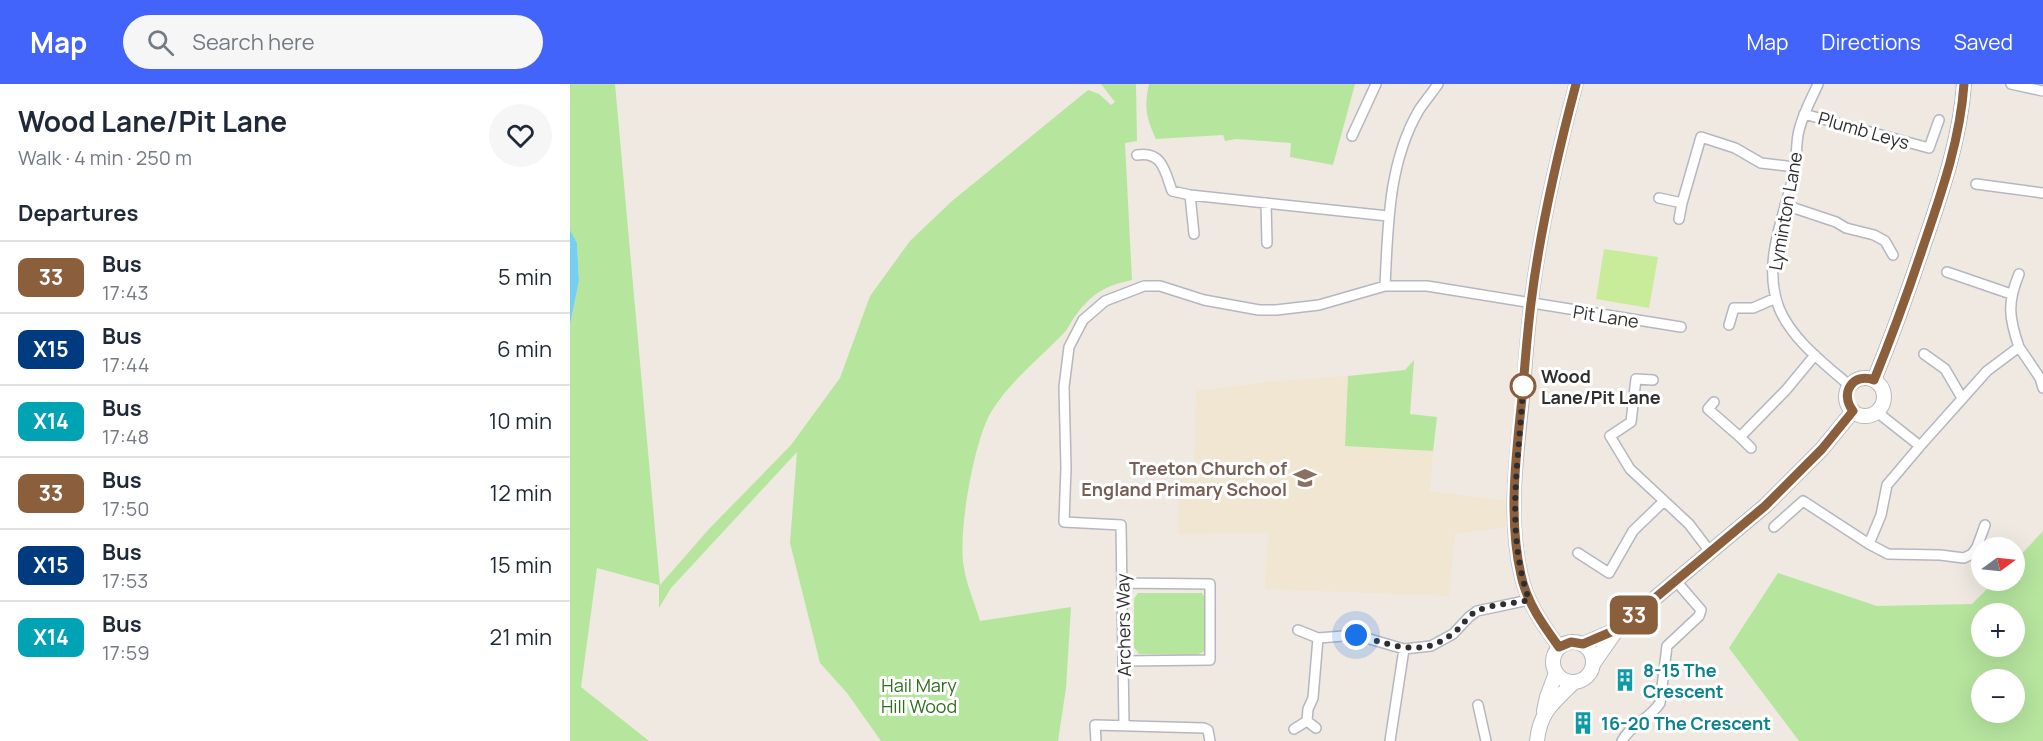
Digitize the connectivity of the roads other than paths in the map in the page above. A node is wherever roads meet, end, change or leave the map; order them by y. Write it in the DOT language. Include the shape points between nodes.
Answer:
graph roads {
  1 [pos="1376,84"];
  2 [pos="1438,84"];
  3 [pos="1576,84"];
  4 [pos="1818,84"];
  5 [pos="1964,84"];
  6 [pos="2011,84"];
  7 [pos="2043,91"];
  8 [pos="1804,114"];
  9 [pos="1939,120"];
  10 [pos="1352,136"];
  11 [pos="1137,155"];
  12 [pos="1795,167"];
  13 [pos="1976,184"];
  14 [pos="2043,193"];
  15 [pos="1190,195"];
  16 [pos="1659,198"];
  17 [pos="1266,203"];
  18 [pos="1682,204"];
  19 [pos="1785,205"];
  20 [pos="1388,216"];
  21 [pos="1679,219"];
  22 [pos="1194,234"];
  23 [pos="1267,243"];
  24 [pos="1893,255"];
  25 [pos="1947,272"];
  26 [pos="2019,274"];
  27 [pos="1385,286"];
  28 [pos="2011,294"];
  29 [pos="1776,298"];
  30 [pos="1531,303"];
  31 [pos="1729,325"];
  32 [pos="1681,327"];
  33 [pos="2019,347"];
  34 [pos="1924,354"];
  35 [pos="1815,355"];
  36 [pos="1653,380"];
  37 [pos="1874,380"];
  38 [pos="1850,386"];
  39 [pos="2043,388"];
  40 [pos="1962,398"];
  41 [pos="1714,402"];
  42 [pos="1853,411"];
  43 [pos="1877,412"];
  44 [pos="1740,437"];
  45 [pos="1920,446"];
  46 [pos="1750,448"];
  47 [pos="1664,501"];
  48 [pos="1121,525"];
  49 [pos="1985,525"];
  50 [pos="1774,527"];
  51 [pos="1869,544"];
  52 [pos="1578,553"];
  53 [pos="1711,553"];
  54 [pos="1676,581"];
  55 [pos="1122,583"];
  56 [pos="1529,600"];
  57 [pos="1618,629"];
  58 [pos="1298,630"];
  59 [pos="1318,638"];
  60 [pos="1583,644"];
  61 [pos="1559,647"];
  62 [pos="1404,649"];
  63 [pos="1124,661"];
  64 [pos="1593,664"];
  65 [pos="1556,673"];
  66 [pos="1574,682"];
  67 [pos="1478,705"];
  68 [pos="1543,716"];
  69 [pos="1307,721"];
  70 [pos="1124,726"];
  71 [pos="1316,728"];
  72 [pos="1294,729"];
  73 [pos="1095,741"];
  74 [pos="1210,741"];
  75 [pos="1390,741"];
  76 [pos="1486,741"];
  77 [pos="1537,741"];
  78 [pos="1622,741"];
  1 -- 10 [label="street"];
  2 -- 20 [label="street" via="1419,110 1401,153"];
  3 -- 30 [label="street" via="1552,180"];
  4 -- 8 [label="street, Lyminton Lane"];
  5 -- 37 [label="main road" via="1955,145 1940,200"];
  6 -- 7 [label="street"];
  8 -- 9 [label="street, Plumb Leys" via="1929,148"];
  8 -- 12 [label="street, Lyminton Lane"];
  11 -- 15 [label="street" via="1157,158 1172,191"];
  12 -- 18 [label="street" via="1761,163 1735,148 1701,137"];
  12 -- 19 [label="street, Lyminton Lane"];
  13 -- 14 [label="street"];
  15 -- 17 [label="street"];
  15 -- 22 [label="street"];
  16 -- 18 [label="street"];
  17 -- 20 [label="street"];
  17 -- 23 [label="street"];
  18 -- 21 [label="street"];
  19 -- 24 [label="street" via="1874,235 1885,241"];
  19 -- 29 [label="street, Lyminton Lane" via="1773,260"];
  20 -- 27 [label="street"];
  25 -- 28 [label="street"];
  26 -- 28 [label="street"];
  27 -- 30 [label="street, Pit Lane" via="1427,286"];
  27 -- 48 [label="street, Pit Lane" via="1319,305 1276,310 1259,310 1204,300 1160,286 1144,286 1105,301 1083,320 1068,347 1064,387 1064,522"];
  28 -- 33 [label="street" via="2012,327"];
  29 -- 31 [label="street" via="1753,308 1734,308"];
  29 -- 35 [label="street, Lyminton Lane" via="1796,335"];
  30 -- 32 [label="street, Pit Lane"];
  30 -- 56 [label="street" via="1514,516 1517,556"];
  33 -- 39 [label="street"];
  33 -- 40 [label="street" via="1987,371"];
  34 -- 40 [label="street" via="1945,369"];
  35 -- 38 [label="street, Lyminton Lane"];
  35 -- 44 [label="street"];
  36 -- 47 [label="street" via="1636,379 1631,422 1610,436 1630,468"];
  37 -- 38 [label="main road" via="1863,378"];
  37 -- 43 [label="main road" via="1884,396"];
  38 -- 42 [label="main road" via="1846,396"];
  40 -- 45 [label="street"];
  41 -- 44 [label="street" via="1708,409"];
  42 -- 43 [label="main road" via="1867,416"];
  42 -- 53 [label="main road" via="1822,449"];
  43 -- 45 [label="street"];
  44 -- 46 [label="street"];
  45 -- 51 [label="street" via="1887,485 1881,515"];
  47 -- 52 [label="street" via="1633,531 1609,573"];
  47 -- 53 [label="street" via="1689,524"];
  48 -- 55 [label="street, Archers Way"];
  49 -- 51 [label="street" via="1977,547 1964,558 1888,554"];
  50 -- 51 [label="street" via="1803,501"];
  53 -- 54 [label="main road"];
  54 -- 57 [label="main road"];
  54 -- 78 [label="street" via="1701,610 1699,616 1667,646 1656,709 1625,734"];
  55 -- 63 [label="street, Archers Way"];
  55 -- 63 [label="street" via="1210,584 1210,660"];
  56 -- 61 [label="street"];
  56 -- 62 [label="street" via="1477,611 1443,641"];
  57 -- 60 [label="main road"];
  57 -- 64 [label="main road"];
  58 -- 59 [label="street"];
  59 -- 62 [label="street" via="1356,635"];
  59 -- 69 [label="street"];
  60 -- 61 [label="main road" via="1571,642"];
  60 -- 64 [label="main road" via="1591,653"];
  61 -- 65 [label="main road" via="1553,660"];
  62 -- 75 [label="street"];
  63 -- 70 [label="street, Archers Way"];
  64 -- 66 [label="main road" via="1587,677"];
  65 -- 66 [label="main road"];
  65 -- 68 [label="main road"];
  66 -- 68 [label="main road"];
  67 -- 76 [label="street"];
  68 -- 77 [label="main road"];
  69 -- 71 [label="street"];
  69 -- 72 [label="street"];
  70 -- 73 [label="street" via="1095,725"];
  70 -- 74 [label="street" via="1204,728"];
}
